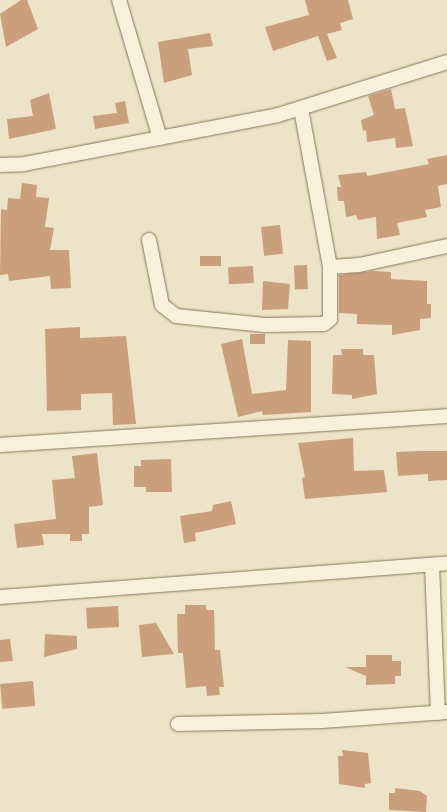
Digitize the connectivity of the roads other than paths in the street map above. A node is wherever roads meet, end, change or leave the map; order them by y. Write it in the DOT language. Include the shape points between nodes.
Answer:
graph roads {
  1 [pos="120,0"];
  2 [pos="447,62"];
  3 [pos="301,109"];
  4 [pos="160,138"];
  5 [pos="0,165"];
  6 [pos="149,240"];
  7 [pos="447,246"];
  8 [pos="330,267"];
  9 [pos="447,416"];
  10 [pos="0,445"];
  11 [pos="447,563"];
  12 [pos="432,565"];
  13 [pos="0,598"];
  14 [pos="442,712"];
  15 [pos="178,724"];
  1 -- 4 [label="street"];
  2 -- 3 [label="street"];
  3 -- 4 [label="street"];
  3 -- 8 [label="street"];
  4 -- 5 [label="street"];
  6 -- 8 [label="street" via="162,305 176,316 265,325 324,324 330,319"];
  7 -- 8 [label="street" via="359,265"];
  9 -- 10 [label="street"];
  11 -- 12 [label="street"];
  12 -- 13 [label="street"];
  12 -- 14 [label="street"];
  14 -- 15 [label="street" via="322,721"];
}
